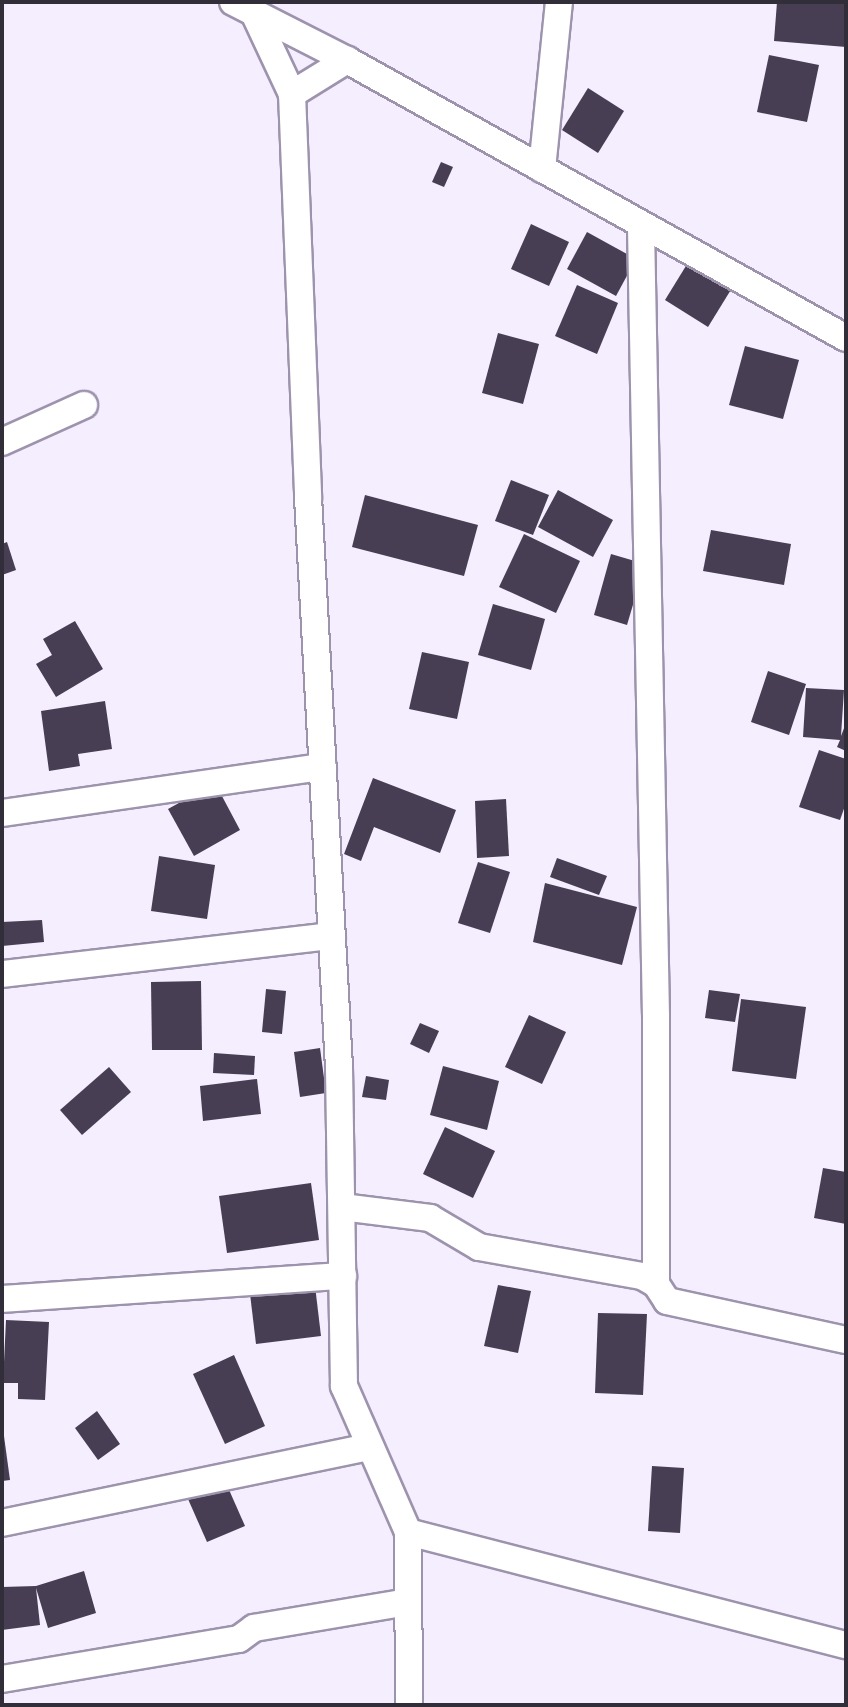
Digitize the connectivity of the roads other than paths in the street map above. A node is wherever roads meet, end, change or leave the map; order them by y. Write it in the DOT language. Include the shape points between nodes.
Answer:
graph roads {
  1 [pos="559,2"];
  2 [pos="244,8"];
  3 [pos="347,60"];
  4 [pos="292,94"];
  5 [pos="542,169"];
  6 [pos="641,228"];
  7 [pos="846,338"];
  8 [pos="84,405"];
  9 [pos="2,442"];
  10 [pos="323,767"];
  11 [pos="2,813"];
  12 [pos="332,936"];
  13 [pos="2,974"];
  14 [pos="342,1207"];
  15 [pos="343,1276"];
  16 [pos="656,1284"];
  17 [pos="2,1299"];
  18 [pos="846,1340"];
  19 [pos="369,1447"];
  20 [pos="2,1523"];
  21 [pos="408,1532"];
  22 [pos="407,1602"];
  23 [pos="846,1645"];
  24 [pos="2,1679"];
  25 [pos="409,1702"];
  1 -- 5 [label="street" via="555,81"];
  2 -- 3 [label="street"];
  2 -- 4 [label="street"];
  3 -- 4 [label="street"];
  3 -- 5 [label="street"];
  4 -- 10 [label="street"];
  5 -- 6 [label="street"];
  6 -- 7 [label="street"];
  6 -- 16 [label="street" via="656,1016"];
  8 -- 9 [label="street"];
  10 -- 11 [label="street"];
  10 -- 12 [label="street"];
  12 -- 13 [label="street"];
  12 -- 14 [label="street"];
  14 -- 15 [label="street"];
  14 -- 16 [label="street" via="430,1218 479,1247 642,1276"];
  15 -- 17 [label="street"];
  15 -- 19 [label="street" via="344,1386"];
  16 -- 18 [label="street" via="667,1301"];
  19 -- 20 [label="street"];
  19 -- 21 [label="street"];
  21 -- 22 [label="street"];
  21 -- 23 [label="street"];
  22 -- 24 [label="street" via="254,1628 239,1639"];
  22 -- 25 [label="street"];
}
